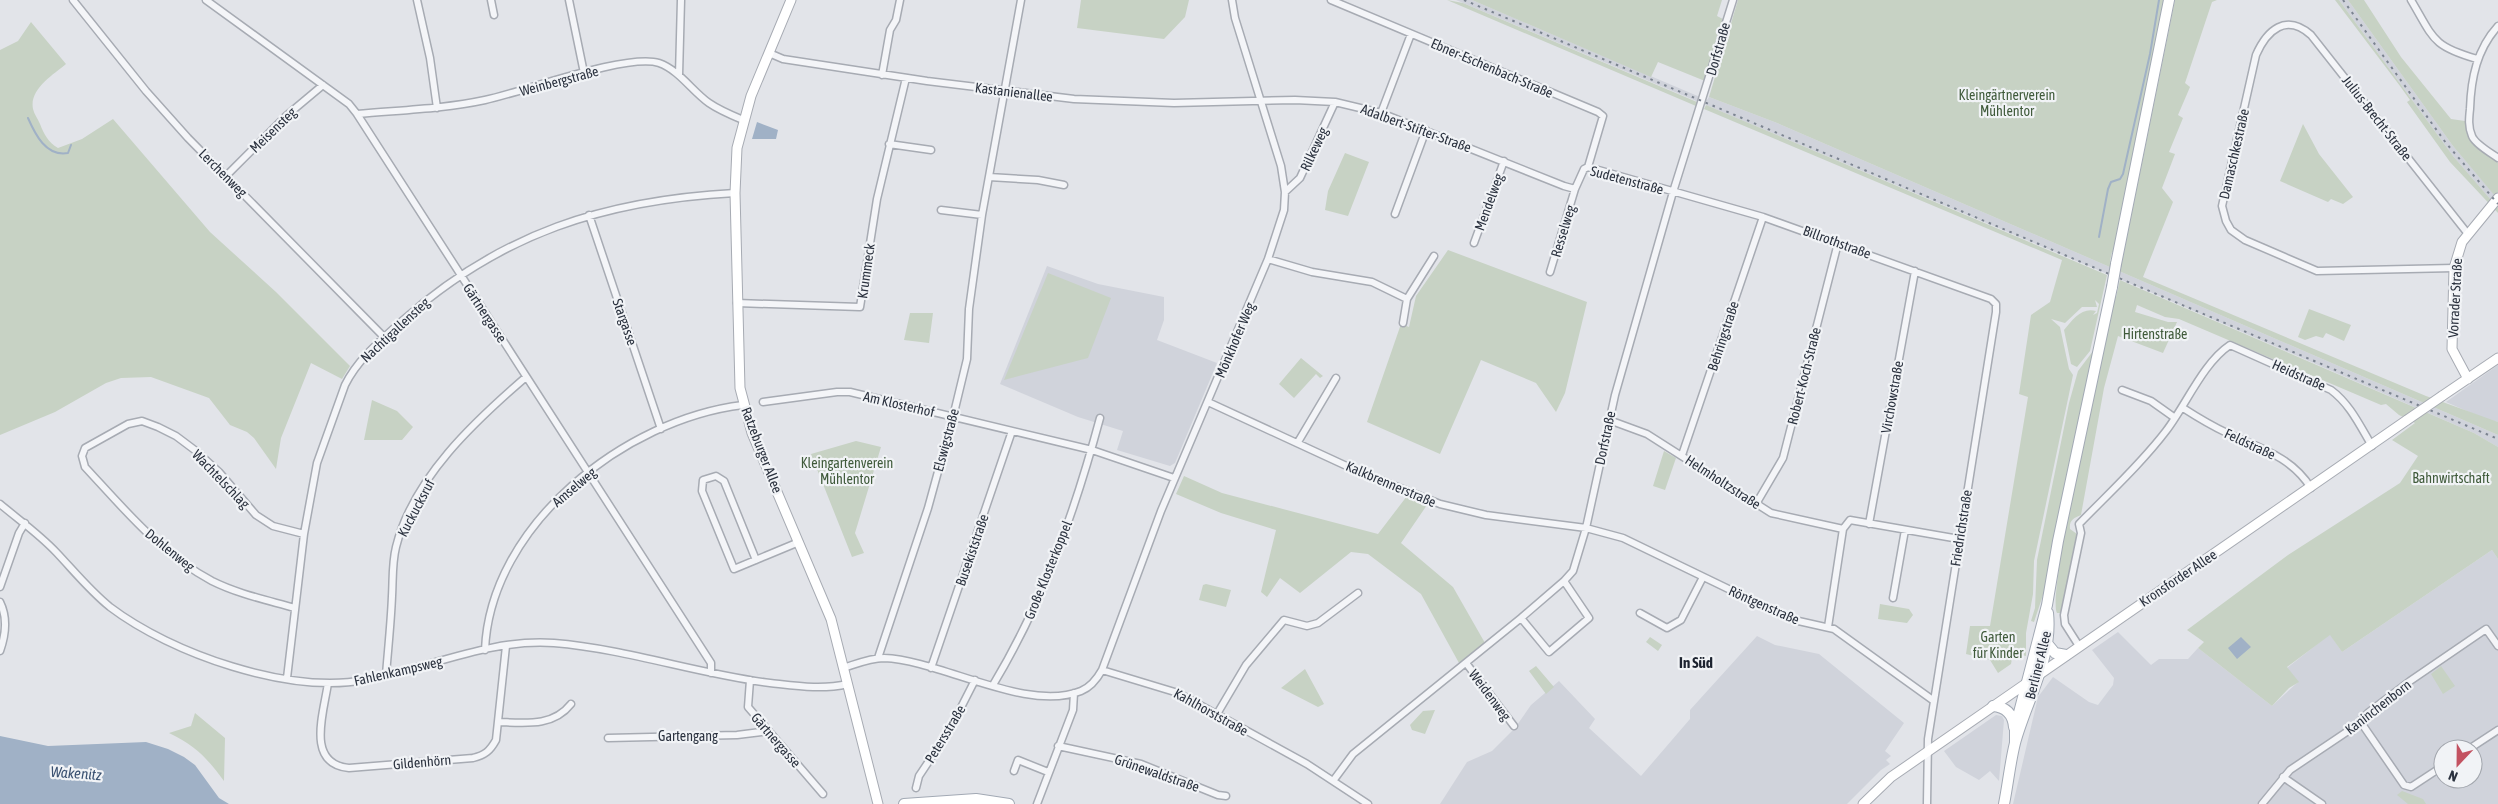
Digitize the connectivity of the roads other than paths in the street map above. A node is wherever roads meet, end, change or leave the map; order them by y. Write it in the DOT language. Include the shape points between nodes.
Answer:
graph roads {
  1 [pos="73,0"];
  2 [pos="206,0"];
  3 [pos="417,0"];
  4 [pos="491,0"];
  5 [pos="569,0"];
  6 [pos="681,0"];
  7 [pos="791,0"];
  8 [pos="900,0"];
  9 [pos="1021,0"];
  10 [pos="1232,0"];
  11 [pos="1331,0"];
  12 [pos="1733,0"];
  13 [pos="2169,0"];
  14 [pos="2411,0"];
  15 [pos="494,15"];
  16 [pos="2498,26"];
  17 [pos="2273,30"];
  18 [pos="1411,34"];
  19 [pos="769,53"];
  20 [pos="2478,59"];
  21 [pos="584,73"];
  22 [pos="882,74"];
  23 [pos="679,76"];
  24 [pos="906,78"];
  25 [pos="322,85"];
  26 [pos="1005,92"];
  27 [pos="1261,101"];
  28 [pos="1335,102"];
  29 [pos="436,108"];
  30 [pos="1381,112"];
  31 [pos="357,114"];
  32 [pos="743,120"];
  33 [pos="1426,130"];
  34 [pos="890,144"];
  35 [pos="931,150"];
  36 [pos="2498,158"];
  37 [pos="1504,161"];
  38 [pos="1588,167"];
  39 [pos="226,176"];
  40 [pos="989,177"];
  41 [pos="1064,185"];
  42 [pos="1564,186"];
  43 [pos="1574,189"];
  44 [pos="1285,192"];
  45 [pos="1673,192"];
  46 [pos="735,193"];
  47 [pos="2498,198"];
  48 [pos="941,210"];
  49 [pos="1395,214"];
  50 [pos="589,215"];
  51 [pos="982,215"];
  52 [pos="1763,217"];
  53 [pos="2468,234"];
  54 [pos="1474,243"];
  55 [pos="1838,243"];
  56 [pos="1434,256"];
  57 [pos="1268,259"];
  58 [pos="2454,268"];
  59 [pos="1915,271"];
  60 [pos="1550,272"];
  61 [pos="460,275"];
  62 [pos="1407,299"];
  63 [pos="737,303"];
  64 [pos="1996,304"];
  65 [pos="1404,323"];
  66 [pos="384,337"];
  67 [pos="2498,358"];
  68 [pos="526,377"];
  69 [pos="1336,378"];
  70 [pos="2468,379"];
  71 [pos="2122,390"];
  72 [pos="763,402"];
  73 [pos="1208,402"];
  74 [pos="743,405"];
  75 [pos="2183,408"];
  76 [pos="953,417"];
  77 [pos="1100,418"];
  78 [pos="2175,418"];
  79 [pos="1609,420"];
  80 [pos="661,429"];
  81 [pos="1012,431"];
  82 [pos="1298,442"];
  83 [pos="2372,446"];
  84 [pos="85,448"];
  85 [pos="1092,450"];
  86 [pos="1682,455"];
  87 [pos="589,473"];
  88 [pos="1174,478"];
  89 [pos="2310,488"];
  90 [pos="0,504"];
  91 [pos="1756,504"];
  92 [pos="24,524"];
  93 [pos="1869,524"];
  94 [pos="1586,528"];
  95 [pos="1843,530"];
  96 [pos="1905,530"];
  97 [pos="304,534"];
  98 [pos="1959,538"];
  99 [pos="799,542"];
  100 [pos="756,560"];
  101 [pos="1703,577"];
  102 [pos="1564,581"];
  103 [pos="0,587"];
  104 [pos="1358,593"];
  105 [pos="1893,598"];
  106 [pos="0,602"];
  107 [pos="2047,605"];
  108 [pos="295,608"];
  109 [pos="1640,612"];
  110 [pos="1521,618"];
  111 [pos="1828,627"];
  112 [pos="2046,642"];
  113 [pos="506,646"];
  114 [pos="2079,646"];
  115 [pos="2498,646"];
  116 [pos="485,650"];
  117 [pos="0,651"];
  118 [pos="2066,655"];
  119 [pos="878,658"];
  120 [pos="1466,663"];
  121 [pos="844,668"];
  122 [pos="931,668"];
  123 [pos="1102,670"];
  124 [pos="711,673"];
  125 [pos="386,675"];
  126 [pos="2037,675"];
  127 [pos="287,678"];
  128 [pos="750,680"];
  129 [pos="975,680"];
  130 [pos="328,683"];
  131 [pos="2026,683"];
  132 [pos="848,684"];
  133 [pos="993,685"];
  134 [pos="1074,693"];
  135 [pos="1934,701"];
  136 [pos="571,704"];
  137 [pos="1993,706"];
  138 [pos="1217,714"];
  139 [pos="2360,721"];
  140 [pos="499,722"];
  141 [pos="1514,726"];
  142 [pos="2014,728"];
  143 [pos="2498,730"];
  144 [pos="769,731"];
  145 [pos="608,738"];
  146 [pos="2483,740"];
  147 [pos="2015,743"];
  148 [pos="1058,746"];
  149 [pos="1926,752"];
  150 [pos="1014,772"];
  151 [pos="1048,772"];
  152 [pos="2433,773"];
  153 [pos="2283,777"];
  154 [pos="1333,781"];
  155 [pos="916,788"];
  156 [pos="823,794"];
  157 [pos="1226,796"];
  158 [pos="878,804"];
  159 [pos="904,804"];
  160 [pos="1009,804"];
  161 [pos="1037,804"];
  162 [pos="1368,804"];
  163 [pos="1864,804"];
  164 [pos="1927,804"];
  165 [pos="2004,804"];
  166 [pos="2262,804"];
  167 [pos="2322,804"];
  1 -- 39 [label="street, Lerchenweg" via="146,91"];
  2 -- 25 [label="street, Gärtnergasse"];
  3 -- 29 [label="street" via="430,58"];
  4 -- 15 [label="street"];
  5 -- 21 [label="street"];
  6 -- 23 [label="street"];
  7 -- 19 [label="main road, Ratzeburger Allee"];
  8 -- 22 [label="street" via="896,20 890,30"];
  9 -- 26 [label="street, Elswigstraße"];
  10 -- 27 [label="street, Mönkhofer Weg"];
  11 -- 18 [label="street, Ebner-Eschenbach-Straße"];
  12 -- 45 [label="street, Dorfstraße"];
  13 -- 107 [label="main road, bridge"];
  14 -- 20 [label="street" via="2439,45"];
  16 -- 20 [label="street" via="2484,43"];
  17 -- 53 [label="street, Julius-Brecht-Straße" via="2294,25 2311,35"];
  17 -- 58 [label="street, Damaschkestraße" via="2263,40 2256,55 2222,206 2231,230 2260,247 2317,270"];
  18 -- 30 [label="street"];
  18 -- 38 [label="street, Ebner-Eschenbach-Straße" via="1603,116"];
  19 -- 22 [label="street, Kastanienallee"];
  19 -- 32 [label="main road, Ratzeburger Allee"];
  20 -- 36 [label="street" via="2471,87 2469,124 2472,138"];
  21 -- 23 [label="street, Weinbergstraße" via="645,61 660,64"];
  21 -- 29 [label="street, Weinbergstraße" via="516,93"];
  22 -- 24 [label="street, Kastanienallee"];
  23 -- 32 [label="street, Weinbergstraße" via="709,103"];
  24 -- 26 [label="street, Kastanienallee"];
  24 -- 34 [label="street, Krummeck"];
  25 -- 31 [label="street, Gärtnergasse" via="350,104"];
  25 -- 39 [label="street, Meisensteg"];
  26 -- 27 [label="street, Kastanienallee" via="1117,102"];
  26 -- 40 [label="street, Elswigstraße"];
  27 -- 28 [label="street, Adalbert-Stifter-Straße"];
  27 -- 44 [label="street, Mönkhofer Weg"];
  28 -- 30 [label="street, Adalbert-Stifter-Straße"];
  28 -- 44 [label="street, Rilkeweg" via="1300,178"];
  29 -- 31 [label="street, Weinbergstraße"];
  30 -- 33 [label="street, Adalbert-Stifter-Straße"];
  31 -- 61 [label="street, Gärtnergasse"];
  32 -- 46 [label="main road, Ratzeburger Allee" via="737,148"];
  33 -- 37 [label="street, Adalbert-Stifter-Straße"];
  33 -- 49 [label="street"];
  34 -- 35 [label="street"];
  34 -- 63 [label="street, Krummeck" via="876,204 860,307"];
  37 -- 42 [label="street, Adalbert-Stifter-Straße"];
  37 -- 54 [label="street, Mendelweg"];
  38 -- 43 [label="street, Sudetenstraße"];
  38 -- 45 [label="street, Sudetenstraße"];
  39 -- 66 [label="street, Lerchenweg"];
  40 -- 41 [label="street"];
  40 -- 51 [label="street, Elswigstraße"];
  42 -- 43 [label="street, Sudetenstraße"];
  43 -- 60 [label="street, Resselweg"];
  44 -- 57 [label="street, Mönkhofer Weg" via="1284,210"];
  45 -- 52 [label="street, Billrothstraße"];
  45 -- 79 [label="street, Dorfstraße"];
  46 -- 50 [label="street, Nachtigallensteg" via="670,198"];
  46 -- 63 [label="main road, Ratzeburger Allee"];
  47 -- 53 [label="main road, Vorrader Straße"];
  48 -- 51 [label="street"];
  50 -- 61 [label="street, Nachtigallensteg" via="525,240"];
  50 -- 80 [label="street, Stargasse"];
  51 -- 76 [label="street, Elswigstraße" via="969,309 966,359"];
  52 -- 55 [label="street, Billrothstraße"];
  52 -- 86 [label="street, Behringstraße"];
  53 -- 58 [label="main road, Vorrader Straße" via="2458,250"];
  55 -- 59 [label="street, Billrothstraße"];
  55 -- 91 [label="street, Robert-Koch-Straße" via="1783,458"];
  56 -- 62 [label="street"];
  57 -- 62 [label="street" via="1312,272 1372,282"];
  57 -- 73 [label="street, Mönkhofer Weg"];
  58 -- 70 [label="main road, Vorrader Straße" via="2452,349"];
  59 -- 64 [label="street, Billrothstraße" via="1991,299"];
  59 -- 93 [label="street, Virchowstraße"];
  61 -- 66 [label="street, Nachtigallensteg"];
  61 -- 68 [label="street, Gärtnergasse"];
  62 -- 65 [label="street"];
  63 -- 74 [label="main road, Ratzeburger Allee"];
  64 -- 98 [label="street, Friedrichstraße"];
  66 -- 97 [label="street, Nachtigallensteg" via="349,376 336,406 317,463"];
  67 -- 70 [label="main road, Kronsforder Allee"];
  68 -- 87 [label="street, Gärtnergasse"];
  68 -- 125 [label="street, Kuckucksruf" via="464,434 412,507 394,560"];
  69 -- 82 [label="street"];
  70 -- 83 [label="main road, Kronsforder Allee, bridge"];
  71 -- 78 [label="street" via="2151,401"];
  72 -- 76 [label="street, Am Klosterhof" via="850,392"];
  73 -- 82 [label="street, Kalkbrennerstraße"];
  73 -- 88 [label="street, Mönkhofer Weg"];
  74 -- 80 [label="street, Amselweg" via="690,416"];
  74 -- 99 [label="main road, Ratzeburger Allee"];
  75 -- 78 [label="street"];
  75 -- 83 [label="street, Heidstraße" via="2210,366 2230,345 2331,390 2349,409"];
  75 -- 89 [label="street, Feldstraße" via="2226,433 2272,452 2292,465"];
  76 -- 81 [label="street, Am Klosterhof"];
  76 -- 119 [label="street, Elswigstraße" via="928,508"];
  77 -- 85 [label="street"];
  78 -- 114 [label="street" via="2142,459 2078,524 2081,533 2064,615 2065,624"];
  79 -- 86 [label="street, Helmholtzstraße" via="1647,434"];
  79 -- 94 [label="street, Dorfstraße"];
  80 -- 87 [label="street, Amselweg" via="626,446"];
  81 -- 85 [label="street, Am Klosterhof"];
  81 -- 122 [label="street, Busekiststraße"];
  82 -- 94 [label="street, Kalkbrennerstraße" via="1353,469 1452,508"];
  83 -- 89 [label="main road, Kronsforder Allee"];
  84 -- 97 [label="street, Wachtelschlag" via="128,424 142,421 158,427 196,451 256,515 273,526"];
  84 -- 108 [label="street, Dohlenweg" via="82,456 85,467 151,537 181,562 214,582"];
  85 -- 88 [label="street, Am Klosterhof"];
  85 -- 133 [label="street, Große Klosterkoppel" via="1048,578 1014,650"];
  86 -- 91 [label="street, Helmholtzstraße"];
  87 -- 116 [label="street, Amselweg" via="548,509 509,564 490,607"];
  87 -- 124 [label="street, Gärtnergasse" via="712,662"];
  88 -- 123 [label="street, Mönkhofer Weg"];
  89 -- 114 [label="main road, Kronsforder Allee"];
  90 -- 92 [label="street, Fahlenkampsweg"];
  91 -- 95 [label="street, Helmholtzstraße" via="1782,516"];
  92 -- 103 [label="street"];
  92 -- 127 [label="street, Fahlenkampsweg" via="56,551 96,596 153,635 212,660"];
  93 -- 95 [label="street" via="1850,520"];
  93 -- 96 [label="street"];
  94 -- 101 [label="street, Röntgenstraße" via="1623,538"];
  94 -- 102 [label="street, Dorfstraße" via="1573,571"];
  95 -- 111 [label="street"];
  96 -- 98 [label="street"];
  96 -- 105 [label="street"];
  97 -- 108 [label="street, Nachtigallensteg"];
  98 -- 135 [label="street, Friedrichstraße"];
  99 -- 100 [label="street"];
  99 -- 121 [label="main road, Ratzeburger Allee" via="831,619"];
  100 -- 100 [label="street" via="734,569 702,491 703,480 716,476 724,481"];
  101 -- 109 [label="street" via="1681,620 1667,628"];
  101 -- 111 [label="street, Röntgenstraße" via="1794,620"];
  102 -- 110 [label="street, Dorfstraße"];
  102 -- 110 [label="street" via="1589,618 1549,652"];
  104 -- 138 [label="street" via="1318,623 1307,626 1284,620 1246,665"];
  106 -- 117 [label="street" via="5,611 6,625"];
  107 -- 112 [label="main road, Berliner Allee"];
  107 -- 131 [label="main road, Berliner Allee"];
  108 -- 127 [label="street, Nachtigallensteg"];
  110 -- 120 [label="street, Dorfstraße"];
  111 -- 135 [label="street"];
  112 -- 118 [label="main road" via="2055,653"];
  112 -- 126 [label="main road, Berliner Allee"];
  113 -- 116 [label="street, Fahlenkampsweg"];
  113 -- 124 [label="street, Fahlenkampsweg" via="552,643 579,646"];
  113 -- 140 [label="street, Gildenhörn"];
  114 -- 118 [label="main road, Kronsforder Allee"];
  115 -- 139 [label="street, Kaninchenborn" via="2486,629 2410,681"];
  116 -- 125 [label="street, Fahlenkampsweg"];
  118 -- 126 [label="main road, Kronsforder Allee"];
  119 -- 121 [label="street"];
  119 -- 122 [label="street"];
  120 -- 141 [label="street, Weidenweg"];
  120 -- 154 [label="street, Dorfstraße" via="1353,754"];
  121 -- 132 [label="main road, Ratzeburger Allee"];
  122 -- 129 [label="street"];
  123 -- 134 [label="street" via="1090,686"];
  123 -- 138 [label="street, Kahlhorststraße" via="1167,689"];
  124 -- 128 [label="street, Fahlenkampsweg"];
  125 -- 130 [label="street, Fahlenkampsweg"];
  126 -- 131 [label="main road, Kronsforder Allee"];
  126 -- 147 [label="main road, Berliner Allee"];
  127 -- 130 [label="street, Fahlenkampsweg"];
  128 -- 132 [label="street, Fahlenkampsweg" via="816,689"];
  128 -- 144 [label="street, Gärtnergasse" via="748,707"];
  129 -- 133 [label="street"];
  129 -- 155 [label="street, Petersstraße" via="949,731 919,776"];
  130 -- 140 [label="street, Gildenhörn" via="320,744 329,762 341,768 484,755 496,740"];
  131 -- 137 [label="main road, Kronsforder Allee"];
  131 -- 142 [label="main road, Berliner Allee"];
  132 -- 158 [label="main road, Ratzeburger Allee"];
  133 -- 134 [label="street" via="1047,697"];
  134 -- 148 [label="street" via="1073,710"];
  135 -- 149 [label="street, Friedrichstraße"];
  136 -- 140 [label="street" via="565,712 544,722"];
  137 -- 142 [label="main road" via="2011,715"];
  137 -- 149 [label="main road, Kronsforder Allee"];
  138 -- 154 [label="street, Kahlhorststraße"];
  139 -- 152 [label="street" via="2404,785 2411,787"];
  139 -- 153 [label="street, Kaninchenborn"];
  142 -- 147 [label="main road"];
  143 -- 146 [label="street"];
  144 -- 145 [label="street, Gartengang" via="737,735"];
  144 -- 156 [label="street, Gärtnergasse"];
  147 -- 165 [label="main road"];
  148 -- 151 [label="street"];
  148 -- 157 [label="street, Grünewaldstraße" via="1141,764"];
  149 -- 163 [label="main road, Kronsforder Allee" via="1891,777"];
  149 -- 164 [label="street, Friedrichstraße"];
  150 -- 151 [label="street" via="1018,760"];
  151 -- 161 [label="street"];
  153 -- 166 [label="street, Kaninchenborn"];
  153 -- 167 [label="street"];
  154 -- 162 [label="street, Kahlhorststraße"];
  159 -- 160 [label="main road" via="976,799"];
}
